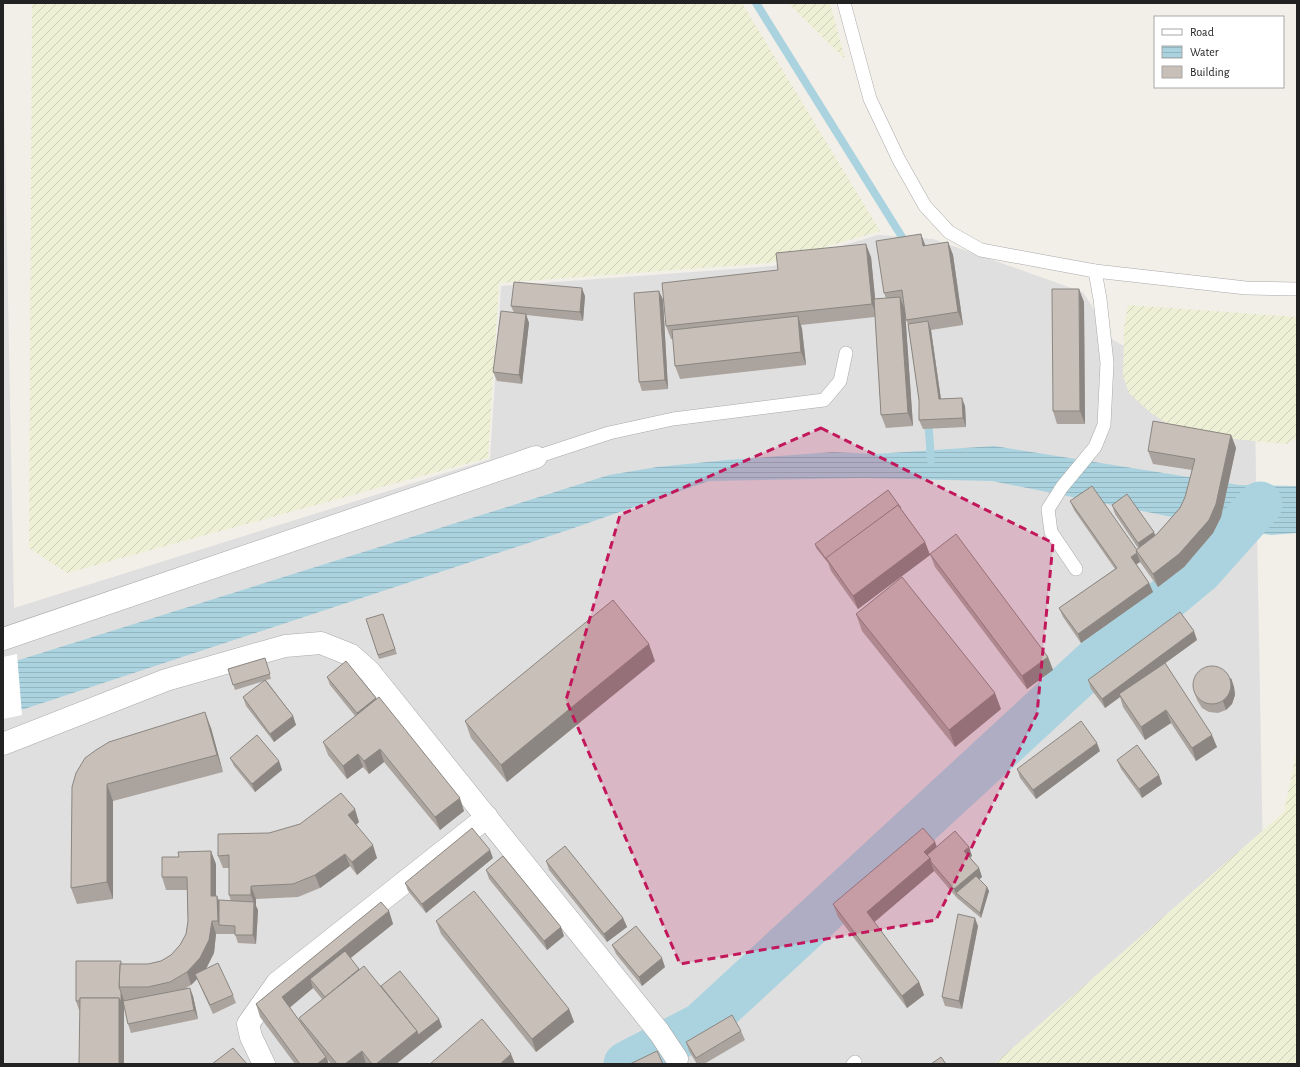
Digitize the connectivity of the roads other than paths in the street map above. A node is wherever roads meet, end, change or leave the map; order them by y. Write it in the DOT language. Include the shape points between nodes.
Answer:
graph roads {
  1 [pos="844,3"];
  2 [pos="1095,271"];
  3 [pos="1297,289"];
  4 [pos="846,353"];
  5 [pos="536,457"];
  6 [pos="1076,569"];
  7 [pos="3,639"];
  8 [pos="3,744"];
  9 [pos="487,817"];
  10 [pos="679,1062"];
  11 [pos="264,1064"];
  1 -- 2 [label="lane" via="870,99 899,160 925,206 949,232 982,250"];
  2 -- 3 [label="lane" via="1246,288"];
  2 -- 6 [label="lane" via="1107,363 1104,425 1095,447 1062,487 1048,509 1051,532"];
  4 -- 5 [label="lane" via="840,381 824,400 673,418 609,433"];
  5 -- 7 [label="street"];
  8 -- 9 [label="street" via="166,680 285,646 320,643 351,655 369,672"];
  9 -- 10 [label="street"];
  9 -- 11 [label="street" via="277,983 248,1024 251,1037"];
}
